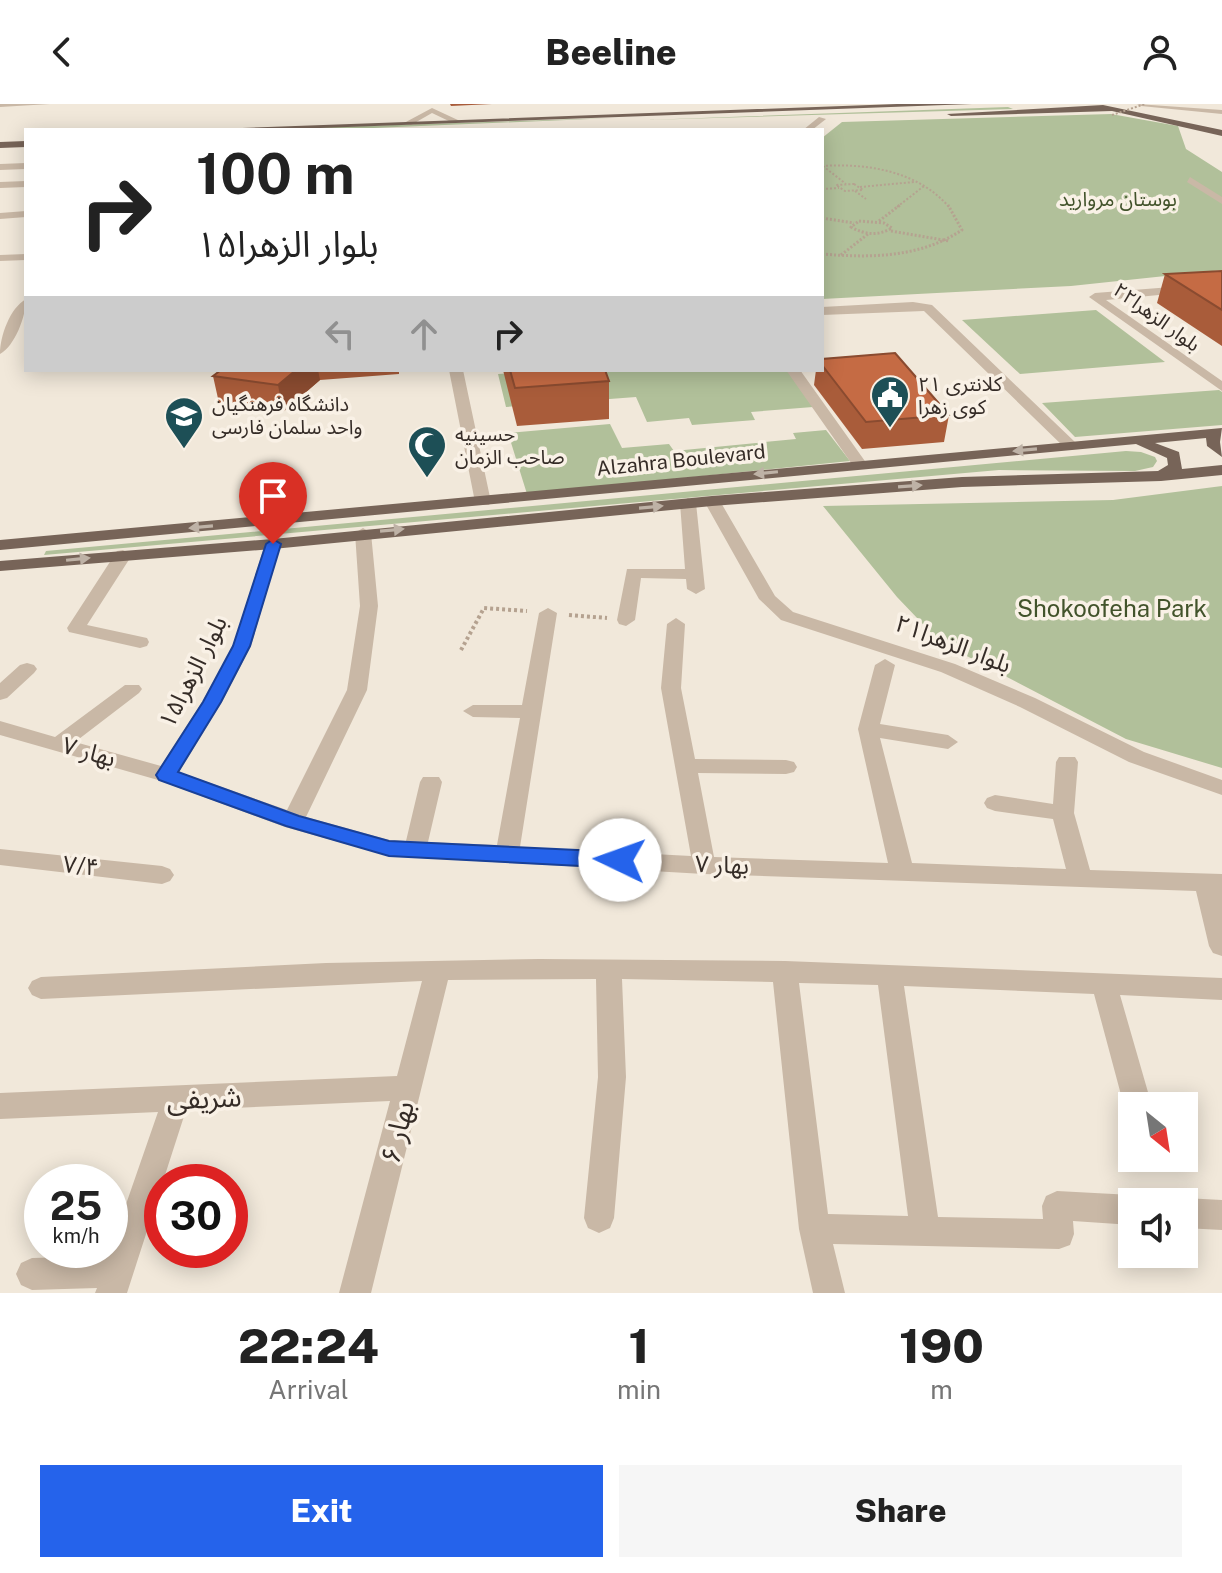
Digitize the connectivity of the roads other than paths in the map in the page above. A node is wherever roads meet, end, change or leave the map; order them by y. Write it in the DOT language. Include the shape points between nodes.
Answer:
graph roads {
  1 [pos="46,104"];
  2 [pos="964,104"];
  3 [pos="1083,104"];
  4 [pos="1126,104"];
  5 [pos="1143,104"];
  6 [pos="0,105"];
  7 [pos="432,107"];
  8 [pos="1018,108"];
  9 [pos="1113,112"];
  10 [pos="1222,112"];
  11 [pos="822,119"];
  12 [pos="456,121"];
  13 [pos="622,121"];
  14 [pos="408,123"];
  15 [pos="1222,124"];
  16 [pos="253,128"];
  17 [pos="505,128"];
  18 [pos="810,128"];
  19 [pos="1222,133"];
  20 [pos="24,136"];
  21 [pos="0,137"];
  22 [pos="24,144"];
  23 [pos="0,145"];
  24 [pos="24,166"];
  25 [pos="0,167"];
  26 [pos="1190,180"];
  27 [pos="24,184"];
  28 [pos="0,185"];
  29 [pos="1222,201"];
  30 [pos="24,214"];
  31 [pos="0,216"];
  32 [pos="24,257"];
  33 [pos="0,258"];
  34 [pos="1222,286"];
  35 [pos="24,307"];
  36 [pos="824,311"];
  37 [pos="0,350"];
  38 [pos="456,372"];
  39 [pos="794,372"];
  40 [pos="1222,387"];
  41 [pos="1218,432"];
  42 [pos="1124,440"];
  43 [pos="1071,446"];
  44 [pos="1222,453"];
  45 [pos="859,464"];
  46 [pos="1222,470"];
  47 [pos="1161,476"];
  48 [pos="712,501"];
  49 [pos="483,502"];
  50 [pos="688,503"];
  51 [pos="363,533"];
  52 [pos="44,541"];
  53 [pos="273,544"];
  54 [pos="0,545"];
  55 [pos="123,555"];
  56 [pos="30,564"];
  57 [pos="3,569"];
  58 [pos="548,613"];
  59 [pos="626,620"];
  60 [pos="676,624"];
  61 [pos="140,642"];
  62 [pos="885,665"];
  63 [pos="27,669"];
  64 [pos="132,689"];
  65 [pos="0,694"];
  66 [pos="473,711"];
  67 [pos="530,712"];
  68 [pos="0,728"];
  69 [pos="868,729"];
  70 [pos="948,742"];
  71 [pos="60,743"];
  72 [pos="1067,762"];
  73 [pos="686,766"];
  74 [pos="786,767"];
  75 [pos="166,775"];
  76 [pos="431,782"];
  77 [pos="1222,788"];
  78 [pos="995,803"];
  79 [pos="1063,813"];
  80 [pos="293,821"];
  81 [pos="415,850"];
  82 [pos="507,854"];
  83 [pos="0,857"];
  84 [pos="704,865"];
  85 [pos="902,872"];
  86 [pos="162,875"];
  87 [pos="1080,878"];
  88 [pos="1214,883"];
  89 [pos="1222,946"];
  90 [pos="609,969"];
  91 [pos="438,970"];
  92 [pos="785,971"];
  93 [pos="890,976"];
  94 [pos="1104,984"];
  95 [pos="41,988"];
  96 [pos="1222,989"];
  97 [pos="408,1088"];
  98 [pos="1134,1092"];
  99 [pos="176,1099"];
  100 [pos="0,1106"];
  101 [pos="1118,1209"];
  102 [pos="1198,1214"];
  103 [pos="1222,1215"];
  104 [pos="599,1218"];
  105 [pos="814,1229"];
  106 [pos="925,1232"];
  107 [pos="32,1274"];
  108 [pos="115,1282"];
  109 [pos="355,1293"];
  110 [pos="829,1293"];
  1 -- 6 [label="street"];
  2 -- 13 [label="main road"];
  3 -- 9 [label="main road"];
  4 -- 15 [label="main road"];
  5 -- 10 [label="street"];
  7 -- 12 [label="street"];
  7 -- 14 [label="street"];
  8 -- 9 [label="main road"];
  8 -- 11 [label="main road"];
  9 -- 19 [label="main road"];
  11 -- 13 [label="main road"];
  11 -- 18 [label="street"];
  12 -- 13 [label="main road"];
  12 -- 14 [label="main road"];
  13 -- 17 [label="main road"];
  14 -- 16 [label="main road"];
  20 -- 21 [label="main road"];
  22 -- 23 [label="main road"];
  24 -- 25 [label="street"];
  26 -- 29 [label="street"];
  27 -- 28 [label="street"];
  30 -- 31 [label="street"];
  32 -- 33 [label="street"];
  34 -- 40 [label="street, بلوار الزهرا۲۲" via="1095,297"];
  35 -- 37 [label="street"];
  36 -- 43 [label="street" via="928,308"];
  38 -- 49 [label="street"];
  39 -- 45 [label="street"];
  41 -- 42 [label="main road, Alzahra Boulevard"];
  41 -- 44 [label="main road" via="1212,443"];
  42 -- 43 [label="main road, Alzahra Boulevard"];
  42 -- 47 [label="main road" via="1174,455 1176,467"];
  43 -- 45 [label="main road, Alzahra Boulevard, one-way"];
  45 -- 49 [label="main road, Alzahra Boulevard, one-way"];
  46 -- 47 [label="main road, Alzahra Boulevard"];
  48 -- 47 [label="main road, Alzahra Boulevard, one-way" via="962,482"];
  48 -- 50 [label="main road, Alzahra Boulevard"];
  48 -- 77 [label="street, بلوار الزهرا۲۱" via="768,599 787,616 942,664 1119,751 1182,778"];
  49 -- 52 [label="main road, Alzahra Boulevard, one-way"];
  51 -- 50 [label="main road, Alzahra Boulevard, one-way"];
  50 -- 59 [label="street" via="695,582 633,573"];
  51 -- 53 [label="main road, Alzahra Boulevard"];
  51 -- 80 [label="street" via="369,606 357,690"];
  52 -- 54 [label="main road, Alzahra Boulevard"];
  52 -- 56 [label="main road"];
  53 -- 55 [label="main road, Alzahra Boulevard"];
  53 -- 75 [label="street, بلوار الزهرا۱۵" via="242,646"];
  56 -- 55 [label="main road, Alzahra Boulevard, one-way"];
  55 -- 61 [label="street" via="76,628"];
  56 -- 57 [label="main road, Alzahra Boulevard"];
  58 -- 67 [label="street"];
  60 -- 73 [label="street" via="671,688"];
  62 -- 69 [label="street"];
  63 -- 65 [label="street"];
  64 -- 71 [label="street"];
  66 -- 67 [label="street"];
  67 -- 82 [label="street"];
  68 -- 71 [label="street, بهار ۷"];
  69 -- 70 [label="street"];
  69 -- 85 [label="street"];
  71 -- 75 [label="street, بهار ۷"];
  72 -- 79 [label="street"];
  73 -- 74 [label="street"];
  73 -- 84 [label="street"];
  75 -- 80 [label="street, بهار ۷"];
  76 -- 81 [label="street"];
  78 -- 79 [label="street"];
  79 -- 87 [label="street"];
  80 -- 81 [label="street, بهار ۷" via="389,848"];
  81 -- 82 [label="street, بهار ۷"];
  82 -- 84 [label="street, بهار ۷"];
  83 -- 86 [label="street, ۷/۴"];
  84 -- 85 [label="street, بهار ۷"];
  85 -- 87 [label="street, بهار ۷"];
  87 -- 88 [label="street, بهار ۷"];
  88 -- 89 [label="street"];
  90 -- 91 [label="street"];
  90 -- 92 [label="street"];
  90 -- 104 [label="street" via="612,1077"];
  91 -- 95 [label="street"];
  91 -- 97 [label="street, بهار ۶"];
  92 -- 93 [label="street"];
  92 -- 105 [label="street"];
  93 -- 94 [label="street"];
  93 -- 106 [label="street"];
  94 -- 96 [label="street"];
  94 -- 98 [label="street"];
  97 -- 99 [label="street, شریفی"];
  97 -- 109 [label="street, بهار ۶"];
  99 -- 100 [label="street, شریفی"];
  99 -- 108 [label="street"];
  101 -- 106 [label="street" via="1057,1206 1059,1234"];
  102 -- 103 [label="street"];
  105 -- 106 [label="street"];
  105 -- 110 [label="street"];
  107 -- 108 [label="street"];
}
